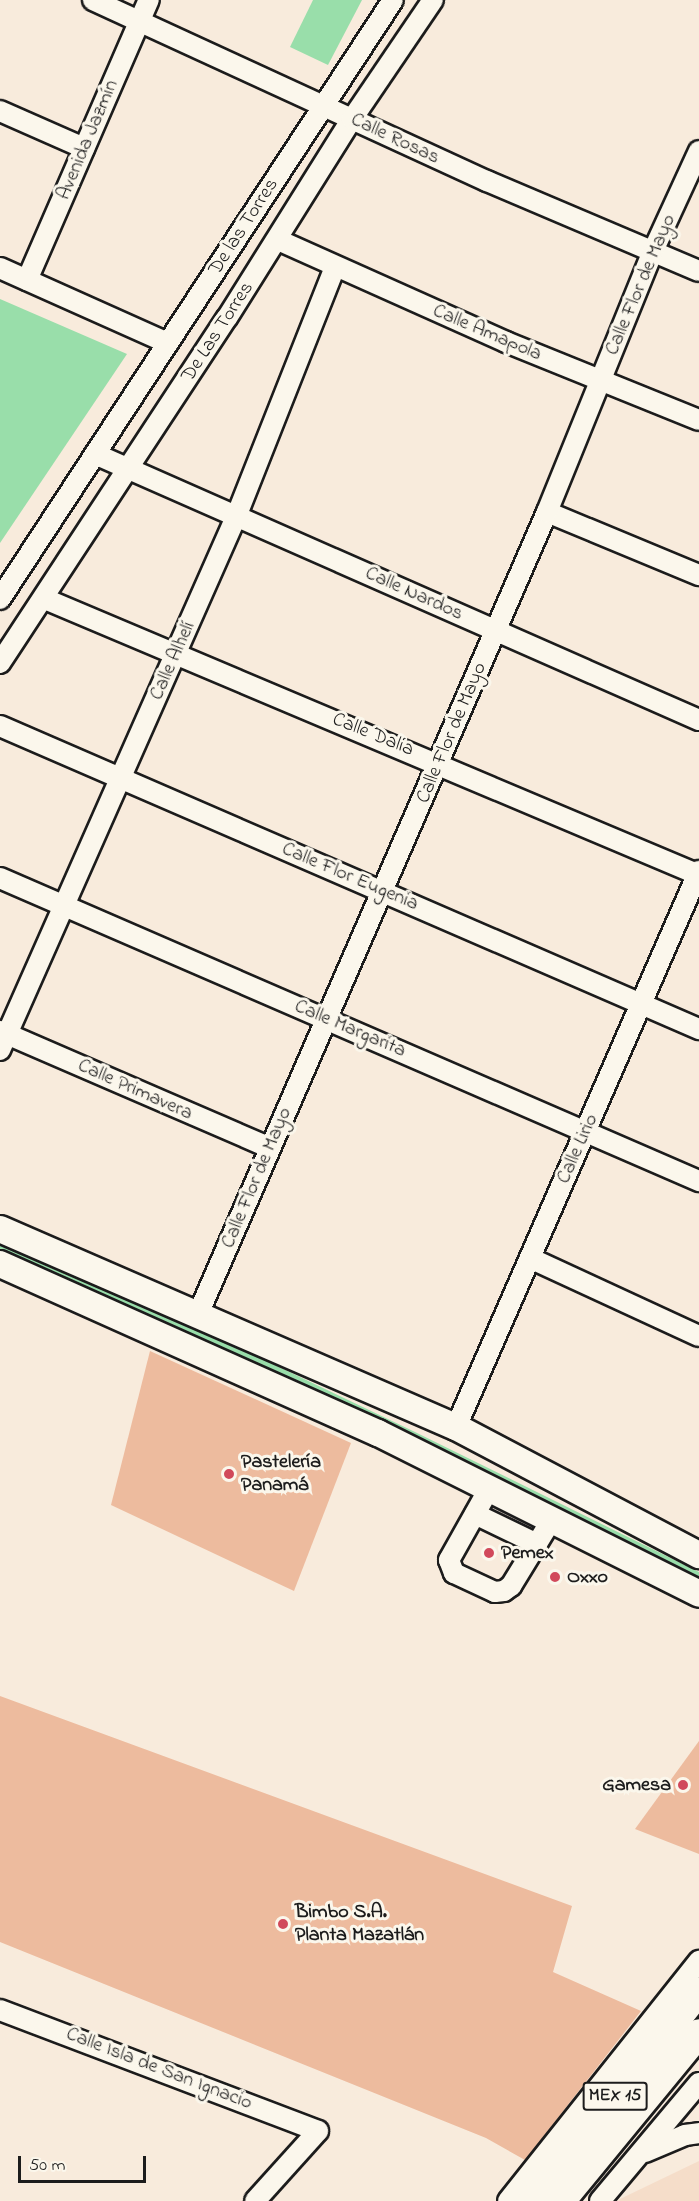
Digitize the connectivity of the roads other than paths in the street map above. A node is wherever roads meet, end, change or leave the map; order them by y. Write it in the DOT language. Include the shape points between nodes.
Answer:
graph roads {
  1 [pos="93,0"];
  2 [pos="148,0"];
  3 [pos="393,0"];
  4 [pos="433,0"];
  5 [pos="140,20"];
  6 [pos="324,105"];
  7 [pos="0,111"];
  8 [pos="352,119"];
  9 [pos="84,148"];
  10 [pos="699,151"];
  11 [pos="278,240"];
  12 [pos="653,251"];
  13 [pos="335,267"];
  14 [pos="0,268"];
  15 [pos="699,271"];
  16 [pos="27,280"];
  17 [pos="168,343"];
  18 [pos="601,381"];
  19 [pos="699,420"];
  20 [pos="95,454"];
  21 [pos="128,471"];
  22 [pos="547,512"];
  23 [pos="236,517"];
  24 [pos="699,575"];
  25 [pos="0,599"];
  26 [pos="45,599"];
  27 [pos="496,630"];
  28 [pos="177,653"];
  29 [pos="0,663"];
  30 [pos="699,720"];
  31 [pos="0,726"];
  32 [pos="439,762"];
  33 [pos="118,780"];
  34 [pos="698,873"];
  35 [pos="0,878"];
  36 [pos="384,891"];
  37 [pos="65,908"];
  38 [pos="641,1004"];
  39 [pos="325,1018"];
  40 [pos="699,1029"];
  41 [pos="2,1038"];
  42 [pos="585,1132"];
  43 [pos="270,1148"];
  44 [pos="699,1181"];
  45 [pos="0,1229"];
  46 [pos="530,1258"];
  47 [pos="0,1264"];
  48 [pos="199,1312"];
  49 [pos="699,1336"];
  50 [pos="456,1427"];
  51 [pos="490,1487"];
  52 [pos="475,1514"];
  53 [pos="552,1519"];
  54 [pos="537,1544"];
  55 [pos="699,1555"];
  56 [pos="699,1594"];
  57 [pos="699,1961"];
  58 [pos="699,1991"];
  59 [pos="0,2010"];
  60 [pos="699,2033"];
  61 [pos="699,2083"];
  62 [pos="699,2133"];
  63 [pos="639,2154"];
  64 [pos="519,2197"];
  65 [pos="255,2201"];
  66 [pos="490,2201"];
  67 [pos="561,2201"];
  68 [pos="600,2201"];
  1 -- 5 [label="street, Calle Rosas"];
  2 -- 5 [label="street, Avenida Jazmín"];
  3 -- 6 [label="street, De las Torres"];
  4 -- 8 [label="street, De Las Torres"];
  5 -- 6 [label="street, Calle Rosas"];
  5 -- 9 [label="street, Avenida Jazmín"];
  6 -- 8 [label="street, Calle Rosas"];
  6 -- 17 [label="street, De las Torres"];
  7 -- 9 [label="street"];
  8 -- 11 [label="street, De Las Torres"];
  8 -- 12 [label="street, Calle Rosas"];
  9 -- 16 [label="street, Avenida Jazmín"];
  10 -- 12 [label="street, Calle Flor de Mayo"];
  11 -- 13 [label="street, Calle Amapola"];
  11 -- 21 [label="street, De Las Torres"];
  12 -- 15 [label="street, Calle Rosas"];
  12 -- 18 [label="street, Calle Flor de Mayo"];
  13 -- 18 [label="street, Calle Amapola"];
  13 -- 23 [label="street, Calle Alhelí"];
  14 -- 16 [label="street"];
  16 -- 17 [label="street"];
  17 -- 20 [label="street, De las Torres"];
  18 -- 19 [label="street, Calle Amapola"];
  18 -- 22 [label="street, Calle Flor de Mayo"];
  20 -- 21 [label="street"];
  20 -- 25 [label="street, De las Torres"];
  21 -- 23 [label="street, Calle Nardos"];
  21 -- 26 [label="street, De Las Torres"];
  22 -- 24 [label="street"];
  22 -- 27 [label="street, Calle Flor de Mayo"];
  23 -- 27 [label="street, Calle Nardos"];
  23 -- 28 [label="street, Calle Alhelí"];
  26 -- 28 [label="street, Calle Dalia"];
  26 -- 29 [label="street, De Las Torres"];
  27 -- 30 [label="street, Calle Nardos"];
  27 -- 32 [label="street, Calle Flor de Mayo"];
  28 -- 32 [label="street, Calle Dalia"];
  28 -- 33 [label="street, Calle Alhelí"];
  31 -- 33 [label="street, Calle Flor Eugenia"];
  32 -- 34 [label="street, Calle Dalia"];
  32 -- 36 [label="street, Calle Flor de Mayo"];
  33 -- 36 [label="street, Calle Flor Eugenia"];
  33 -- 37 [label="street, Calle Alhelí"];
  34 -- 38 [label="street, Calle Lirio"];
  35 -- 37 [label="street, Calle Margarita"];
  36 -- 38 [label="street, Calle Flor Eugenia"];
  36 -- 39 [label="street, Calle Flor de Mayo"];
  37 -- 39 [label="street, Calle Margarita"];
  37 -- 41 [label="street, Calle Alhelí"];
  38 -- 40 [label="street, Calle Flor Eugenia"];
  38 -- 42 [label="street, Calle Lirio"];
  39 -- 42 [label="street, Calle Margarita"];
  39 -- 43 [label="street, Calle Flor de Mayo"];
  41 -- 43 [label="street, Calle Primavera"];
  42 -- 44 [label="street, Calle Margarita"];
  42 -- 46 [label="street, Calle Lirio"];
  43 -- 48 [label="street, Calle Flor de Mayo"];
  45 -- 48 [label="main road"];
  46 -- 49 [label="street"];
  46 -- 50 [label="street, Calle Lirio"];
  47 -- 51 [label="main road"];
  48 -- 50 [label="main road"];
  50 -- 55 [label="main road"];
  51 -- 52 [label="street"];
  51 -- 53 [label="main road"];
  52 -- 54 [label="street"];
  52 -- 54 [label="street" via="449,1560 454,1573 495,1592 504,1592"];
  53 -- 54 [label="street"];
  53 -- 56 [label="main road"];
  57 -- 64 [label="street, MEX 15"];
  58 -- 64 [label="highway, MEX 15"];
  59 -- 65 [label="street, Calle Isla de San Ignacio" via="318,2131"];
  60 -- 67 [label="highway, MEX 15"];
  61 -- 63 [label="street, MEX 15"];
  62 -- 63 [label="street"];
  63 -- 68 [label="street, MEX 15"];
  64 -- 66 [label="street"];
}
